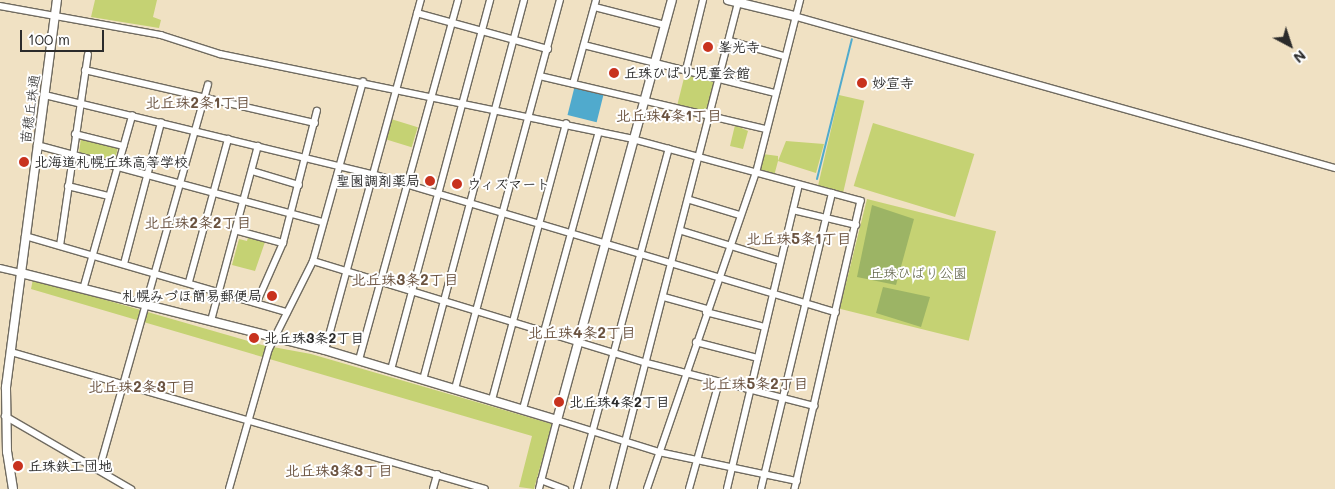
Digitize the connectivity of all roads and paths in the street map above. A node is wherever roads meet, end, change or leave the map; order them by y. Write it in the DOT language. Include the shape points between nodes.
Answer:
graph roads {
  1 [pos="57,0"];
  2 [pos="421,0"];
  3 [pos="458,0"];
  4 [pos="490,0"];
  5 [pos="524,0"];
  6 [pos="560,0"];
  7 [pos="596,0"];
  8 [pos="672,0"];
  9 [pos="703,0"];
  10 [pos="728,0"];
  11 [pos="800,0"];
  12 [pos="738,3"];
  13 [pos="0,6"];
  14 [pos="595,7"];
  15 [pos="417,13"];
  16 [pos="794,16"];
  17 [pos="54,17"];
  18 [pos="452,22"];
  19 [pos="665,25"];
  20 [pos="482,30"];
  21 [pos="514,39"];
  22 [pos="730,41"];
  23 [pos="584,45"];
  24 [pos="548,49"];
  25 [pos="88,55"];
  26 [pos="784,56"];
  27 [pos="653,62"];
  28 [pos="85,70"];
  29 [pos="686,70"];
  30 [pos="540,76"];
  31 [pos="721,79"];
  32 [pos="363,82"];
  33 [pos="573,84"];
  34 [pos="208,85"];
  35 [pos="396,89"];
  36 [pos="775,93"];
  37 [pos="45,95"];
  38 [pos="431,96"];
  39 [pos="204,98"];
  40 [pos="643,101"];
  41 [pos="463,102"];
  42 [pos="80,103"];
  43 [pos="496,108"];
  44 [pos="317,111"];
  45 [pos="132,116"];
  46 [pos="530,116"];
  47 [pos="712,118"];
  48 [pos="161,123"];
  49 [pos="315,123"];
  50 [pos="566,124"];
  51 [pos="766,129"];
  52 [pos="196,131"];
  53 [pos="599,132"];
  54 [pos="76,134"];
  55 [pos="228,139"];
  56 [pos="633,139"];
  57 [pos="37,145"];
  58 [pos="124,146"];
  59 [pos="258,146"];
  60 [pos="669,149"];
  61 [pos="72,155"];
  62 [pos="306,158"];
  63 [pos="702,158"];
  64 [pos="338,166"];
  65 [pos="118,167"];
  66 [pos="1335,168"];
  67 [pos="252,171"];
  68 [pos="756,173"];
  69 [pos="372,174"];
  70 [pos="147,176"];
  71 [pos="181,184"];
  72 [pos="407,184"];
  73 [pos="799,184"];
  74 [pos="299,185"];
  75 [pos="68,186"];
  76 [pos="213,192"];
  77 [pos="438,193"];
  78 [pos="832,193"];
  79 [pos="109,196"];
  80 [pos="244,200"];
  81 [pos="690,200"];
  82 [pos="470,202"];
  83 [pos="793,210"];
  84 [pos="504,212"];
  85 [pos="291,213"];
  86 [pos="740,215"];
  87 [pos="826,217"];
  88 [pos="323,222"];
  89 [pos="539,223"];
  90 [pos="856,225"];
  91 [pos="235,230"];
  92 [pos="682,231"];
  93 [pos="571,233"];
  94 [pos="25,236"];
  95 [pos="283,243"];
  96 [pos="606,243"];
  97 [pos="60,246"];
  98 [pos="729,246"];
  99 [pos="640,253"];
  100 [pos="93,255"];
  101 [pos="780,260"];
  102 [pos="313,261"];
  103 [pos="124,264"];
  104 [pos="673,264"];
  105 [pos="0,268"];
  106 [pos="21,273"];
  107 [pos="156,273"];
  108 [pos="345,273"];
  109 [pos="718,277"];
  110 [pos="189,282"];
  111 [pos="380,283"];
  112 [pos="84,286"];
  113 [pos="218,291"];
  114 [pos="413,292"];
  115 [pos="772,294"];
  116 [pos="664,297"];
  117 [pos="257,302"];
  118 [pos="445,302"];
  119 [pos="806,303"];
  120 [pos="148,304"];
  121 [pos="707,310"];
  122 [pos="287,312"];
  123 [pos="477,312"];
  124 [pos="836,312"];
  125 [pos="210,321"];
  126 [pos="512,322"];
  127 [pos="765,327"];
  128 [pos="544,332"];
  129 [pos="273,340"];
  130 [pos="579,342"];
  131 [pos="696,342"];
  132 [pos="325,350"];
  133 [pos="11,352"];
  134 [pos="614,352"];
  135 [pos="758,358"];
  136 [pos="360,360"];
  137 [pos="647,363"];
  138 [pos="391,370"];
  139 [pos="686,373"];
  140 [pos="423,380"];
  141 [pos="719,382"];
  142 [pos="124,385"];
  143 [pos="750,389"];
  144 [pos="456,390"];
  145 [pos="783,398"];
  146 [pos="492,400"];
  147 [pos="815,406"];
  148 [pos="523,410"];
  149 [pos="4,416"];
  150 [pos="557,420"];
  151 [pos="248,422"];
  152 [pos="593,432"];
  153 [pos="626,442"];
  154 [pos="659,452"];
  155 [pos="697,460"];
  156 [pos="732,469"];
  157 [pos="98,470"];
  158 [pos="437,475"];
  159 [pos="764,475"];
  160 [pos="541,480"];
  161 [pos="797,482"];
  162 [pos="13,489"];
  163 [pos="132,489"];
  164 [pos="229,489"];
  165 [pos="433,489"];
  166 [pos="485,489"];
  167 [pos="539,489"];
  168 [pos="565,489"];
  169 [pos="577,489"];
  170 [pos="613,489"];
  171 [pos="647,489"];
  172 [pos="689,489"];
  173 [pos="727,489"];
  174 [pos="762,489"];
  175 [pos="795,489"];
  1 -- 17 [label="street, 苗穂丘珠通"];
  2 -- 15 [label="street"];
  3 -- 18 [label="street"];
  4 -- 20 [label="street"];
  5 -- 21 [label="street"];
  6 -- 24 [label="street"];
  7 -- 14 [label="street"];
  8 -- 19 [label="street"];
  9 -- 29 [label="street"];
  10 -- 12 [label="street"];
  11 -- 16 [label="street"];
  12 -- 16 [label="street"];
  12 -- 22 [label="street"];
  13 -- 17 [label="street"];
  14 -- 19 [label="street"];
  14 -- 23 [label="street"];
  15 -- 18 [label="street"];
  15 -- 35 [label="street"];
  16 -- 26 [label="street"];
  16 -- 66 [label="street"];
  17 -- 32 [label="street" via="161,35 220,54"];
  17 -- 37 [label="street, 苗穂丘珠通"];
  18 -- 20 [label="street"];
  18 -- 38 [label="street"];
  19 -- 27 [label="street"];
  20 -- 21 [label="street"];
  20 -- 41 [label="street"];
  21 -- 24 [label="street"];
  21 -- 43 [label="street"];
  22 -- 26 [label="street"];
  22 -- 31 [label="street"];
  23 -- 27 [label="street"];
  23 -- 33 [label="street"];
  24 -- 30 [label="street"];
  25 -- 28 [label="street"];
  26 -- 36 [label="street"];
  27 -- 29 [label="street"];
  27 -- 40 [label="street"];
  28 -- 39 [label="street"];
  28 -- 42 [label="street"];
  29 -- 31 [label="street"];
  30 -- 33 [label="street"];
  30 -- 46 [label="street"];
  31 -- 36 [label="street"];
  31 -- 47 [label="street"];
  32 -- 35 [label="street"];
  32 -- 64 [label="street"];
  33 -- 40 [label="street"];
  34 -- 39 [label="street"];
  35 -- 38 [label="street"];
  35 -- 69 [label="street"];
  36 -- 51 [label="street"];
  37 -- 42 [label="street"];
  37 -- 57 [label="street, 苗穂丘珠通"];
  38 -- 41 [label="street"];
  38 -- 72 [label="street"];
  39 -- 49 [label="street"];
  39 -- 52 [label="street"];
  40 -- 47 [label="street"];
  40 -- 56 [label="street"];
  41 -- 43 [label="street"];
  41 -- 77 [label="street"];
  42 -- 45 [label="street"];
  42 -- 54 [label="street"];
  43 -- 46 [label="street"];
  43 -- 82 [label="street"];
  44 -- 49 [label="street"];
  45 -- 48 [label="street"];
  45 -- 58 [label="street"];
  46 -- 50 [label="street"];
  46 -- 84 [label="street"];
  47 -- 51 [label="street"];
  47 -- 63 [label="street"];
  48 -- 52 [label="street"];
  48 -- 70 [label="street"];
  49 -- 62 [label="street"];
  50 -- 53 [label="street"];
  50 -- 89 [label="street"];
  51 -- 68 [label="street"];
  52 -- 55 [label="street"];
  52 -- 71 [label="street"];
  53 -- 56 [label="street"];
  53 -- 93 [label="street"];
  54 -- 58 [label="street"];
  54 -- 61 [label="street"];
  55 -- 59 [label="street"];
  55 -- 76 [label="street"];
  56 -- 60 [label="street"];
  56 -- 96 [label="street"];
  57 -- 61 [label="street"];
  57 -- 94 [label="street, 苗穂丘珠通"];
  58 -- 65 [label="street"];
  59 -- 62 [label="street"];
  59 -- 67 [label="street"];
  60 -- 63 [label="street"];
  60 -- 99 [label="street"];
  61 -- 65 [label="street"];
  61 -- 75 [label="street"];
  62 -- 64 [label="street"];
  62 -- 74 [label="street"];
  63 -- 68 [label="street"];
  63 -- 81 [label="street"];
  64 -- 69 [label="street"];
  64 -- 88 [label="street"];
  65 -- 70 [label="street"];
  65 -- 79 [label="street"];
  67 -- 74 [label="street"];
  67 -- 80 [label="street"];
  68 -- 73 [label="street"];
  68 -- 86 [label="street"];
  69 -- 72 [label="street"];
  69 -- 108 [label="street"];
  70 -- 71 [label="street"];
  70 -- 103 [label="street"];
  71 -- 76 [label="street"];
  71 -- 107 [label="street"];
  72 -- 77 [label="street"];
  72 -- 111 [label="street"];
  73 -- 78 [label="street"];
  73 -- 83 [label="street"];
  74 -- 85 [label="street"];
  75 -- 79 [label="street"];
  75 -- 97 [label="street"];
  76 -- 80 [label="street"];
  76 -- 110 [label="street"];
  77 -- 82 [label="street"];
  77 -- 114 [label="street"];
  78 -- 87 [label="street"];
  78 -- 90 [label="street" via="861,201"];
  79 -- 100 [label="street"];
  80 -- 85 [label="street"];
  80 -- 91 [label="street"];
  81 -- 86 [label="street"];
  81 -- 92 [label="street"];
  82 -- 84 [label="street"];
  82 -- 118 [label="street"];
  83 -- 87 [label="street"];
  83 -- 101 [label="street"];
  84 -- 89 [label="street"];
  84 -- 123 [label="street"];
  85 -- 88 [label="street"];
  85 -- 95 [label="street"];
  86 -- 98 [label="street"];
  87 -- 90 [label="street"];
  87 -- 119 [label="street"];
  88 -- 102 [label="street"];
  89 -- 93 [label="street"];
  89 -- 126 [label="street"];
  90 -- 124 [label="street"];
  91 -- 95 [label="street"];
  91 -- 113 [label="street"];
  92 -- 98 [label="street"];
  92 -- 104 [label="street"];
  93 -- 96 [label="street"];
  93 -- 128 [label="street"];
  94 -- 97 [label="street"];
  94 -- 106 [label="street, 苗穂丘珠通"];
  95 -- 117 [label="street"];
  96 -- 99 [label="street"];
  96 -- 130 [label="street"];
  97 -- 100 [label="street"];
  98 -- 101 [label="street"];
  98 -- 109 [label="street"];
  99 -- 104 [label="street"];
  99 -- 134 [label="street"];
  100 -- 103 [label="street"];
  100 -- 112 [label="street"];
  101 -- 115 [label="street"];
  102 -- 108 [label="street"];
  102 -- 122 [label="street"];
  103 -- 107 [label="street"];
  104 -- 109 [label="street"];
  104 -- 116 [label="street"];
  105 -- 106 [label="street"];
  106 -- 112 [label="street"];
  106 -- 133 [label="street, 苗穂丘珠通"];
  107 -- 110 [label="street"];
  107 -- 120 [label="street"];
  108 -- 111 [label="street"];
  108 -- 132 [label="street"];
  109 -- 115 [label="street"];
  109 -- 121 [label="street"];
  110 -- 113 [label="street"];
  111 -- 114 [label="street"];
  111 -- 136 [label="street"];
  112 -- 120 [label="street"];
  113 -- 117 [label="street"];
  113 -- 125 [label="street"];
  114 -- 118 [label="street"];
  114 -- 138 [label="street"];
  115 -- 119 [label="street"];
  115 -- 127 [label="street"];
  116 -- 121 [label="street"];
  116 -- 137 [label="street"];
  117 -- 122 [label="street"];
  118 -- 123 [label="street"];
  118 -- 140 [label="street"];
  119 -- 124 [label="street"];
  119 -- 145 [label="street"];
  120 -- 125 [label="street"];
  120 -- 142 [label="street"];
  121 -- 127 [label="street"];
  121 -- 131 [label="street"];
  122 -- 129 [label="street"];
  123 -- 126 [label="street"];
  123 -- 144 [label="street"];
  124 -- 147 [label="street"];
  125 -- 129 [label="street"];
  126 -- 128 [label="street"];
  126 -- 146 [label="street"];
  127 -- 135 [label="street"];
  128 -- 130 [label="street"];
  128 -- 148 [label="street"];
  129 -- 132 [label="street"];
  129 -- 151 [label="street"];
  130 -- 134 [label="street"];
  130 -- 150 [label="street"];
  131 -- 135 [label="street"];
  131 -- 139 [label="street"];
  132 -- 136 [label="street"];
  133 -- 142 [label="street"];
  133 -- 149 [label="street, 苗穂丘珠通"];
  134 -- 137 [label="street"];
  134 -- 152 [label="street"];
  135 -- 143 [label="street"];
  136 -- 138 [label="street"];
  137 -- 139 [label="street"];
  137 -- 153 [label="street"];
  138 -- 140 [label="street"];
  139 -- 141 [label="street"];
  139 -- 154 [label="street"];
  140 -- 144 [label="street"];
  141 -- 143 [label="street"];
  141 -- 155 [label="street"];
  142 -- 151 [label="street"];
  142 -- 157 [label="street"];
  143 -- 145 [label="street"];
  143 -- 156 [label="street"];
  144 -- 146 [label="street"];
  145 -- 147 [label="street"];
  145 -- 159 [label="street"];
  146 -- 148 [label="street"];
  147 -- 161 [label="street"];
  148 -- 150 [label="street"];
  149 -- 157 [label="street"];
  149 -- 162 [label="street, 苗穂丘珠通"];
  150 -- 152 [label="street"];
  150 -- 160 [label="street"];
  151 -- 158 [label="street"];
  151 -- 164 [label="street"];
  152 -- 153 [label="street"];
  152 -- 169 [label="street"];
  153 -- 154 [label="street"];
  153 -- 170 [label="street"];
  154 -- 155 [label="street"];
  154 -- 171 [label="street"];
  155 -- 156 [label="street"];
  155 -- 172 [label="street"];
  156 -- 159 [label="street"];
  156 -- 173 [label="street"];
  157 -- 163 [label="street"];
  158 -- 165 [label="street"];
  158 -- 166 [label="street"];
  159 -- 161 [label="street"];
  159 -- 174 [label="street"];
  160 -- 167 [label="street"];
  160 -- 168 [label="street"];
  161 -- 175 [label="street"];
}
